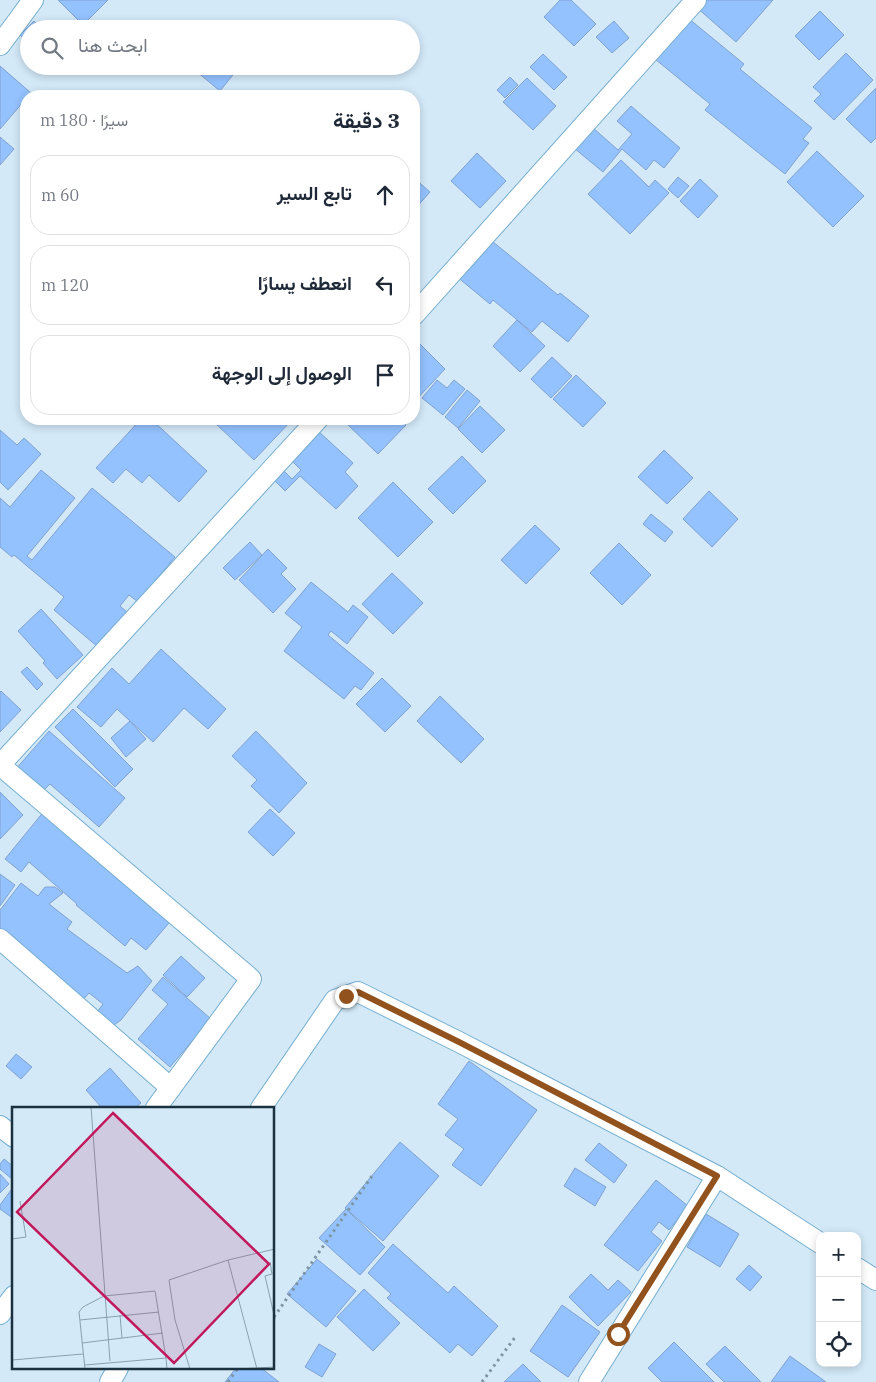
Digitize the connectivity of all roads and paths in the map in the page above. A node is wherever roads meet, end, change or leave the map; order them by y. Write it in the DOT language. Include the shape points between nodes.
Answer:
graph roads {
  1 [pos="33,0"];
  2 [pos="696,0"];
  3 [pos="0,45"];
  4 [pos="420,308"];
  5 [pos="312,425"];
  6 [pos="0,939"];
  7 [pos="171,1088"];
  8 [pos="157,1107"];
  9 [pos="262,1107"];
  10 [pos="0,1126"];
  11 [pos="12,1135"];
  12 [pos="374,1173"];
  13 [pos="717,1176"];
  14 [pos="816,1240"];
  15 [pos="861,1271"];
  16 [pos="876,1280"];
  17 [pos="12,1299"];
  18 [pos="0,1314"];
  19 [pos="275,1316"];
  20 [pos="516,1336"];
  21 [pos="117,1370"];
  22 [pos="237,1370"];
  23 [pos="110,1382"];
  24 [pos="228,1382"];
  25 [pos="482,1382"];
  26 [pos="589,1382"];
  1 -- 3 [label="street"];
  2 -- 4 [label="street"];
  5 -- 7 [label="street" via="0,765 251,979"];
  6 -- 7 [label="street"];
  7 -- 8 [label="street"];
  9 -- 13 [label="street" via="335,1000 358,992"];
  10 -- 11 [label="street"];
  12 -- 19 [label="path"];
  13 -- 14 [label="street"];
  13 -- 26 [label="street"];
  15 -- 16 [label="street"];
  17 -- 18 [label="street"];
  20 -- 25 [label="path"];
  21 -- 23 [label="street"];
  22 -- 24 [label="path"];
}
